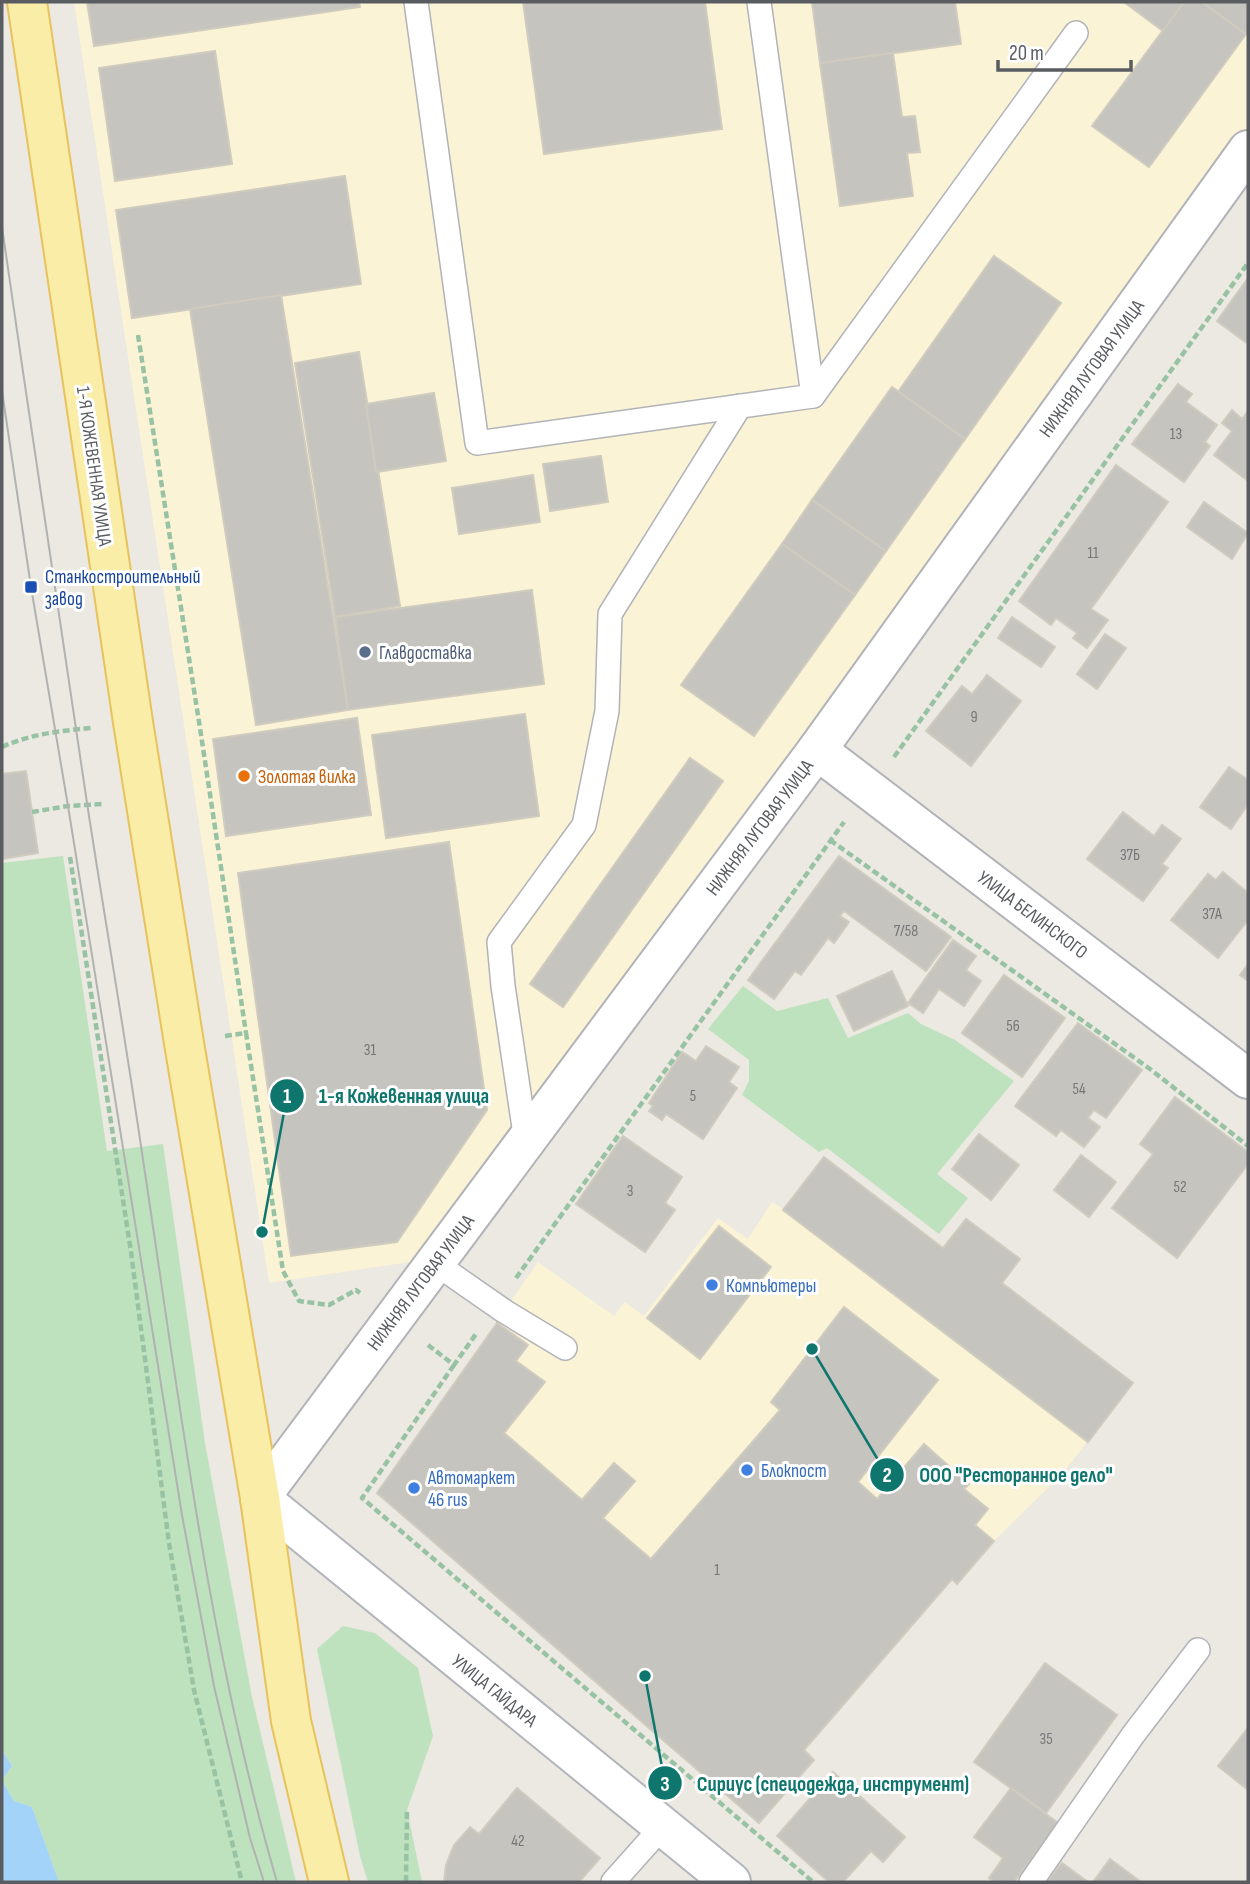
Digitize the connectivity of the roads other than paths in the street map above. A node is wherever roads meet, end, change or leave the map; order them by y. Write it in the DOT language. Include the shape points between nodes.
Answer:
graph roads {
  1 [pos="27,2"];
  2 [pos="416,2"];
  3 [pos="759,2"];
  4 [pos="1076,33"];
  5 [pos="1248,150"];
  6 [pos="813,396"];
  7 [pos="740,406"];
  8 [pos="817,750"];
  9 [pos="1248,1079"];
  10 [pos="526,1141"];
  11 [pos="435,1263"];
  12 [pos="565,1348"];
  13 [pos="260,1498"];
  14 [pos="1198,1650"];
  15 [pos="662,1826"];
  16 [pos="330,1882"];
  17 [pos="613,1882"];
  18 [pos="731,1882"];
  19 [pos="1031,1882"];
  1 -- 13 [label="main road, 1-Я КОЖЕВЕННАЯ УЛИЦА" via="133,722"];
  2 -- 7 [label="lane" via="477,443"];
  3 -- 6 [label="lane"];
  4 -- 6 [label="lane"];
  5 -- 8 [label="street, НИЖНЯЯ ЛУГОВАЯ УЛИЦА"];
  6 -- 7 [label="lane"];
  7 -- 10 [label="lane" via="610,614 607,711 584,825 499,942"];
  8 -- 9 [label="street, УЛИЦА БЕЛИНСКОГО"];
  8 -- 10 [label="street, НИЖНЯЯ ЛУГОВАЯ УЛИЦА"];
  10 -- 11 [label="street, НИЖНЯЯ ЛУГОВАЯ УЛИЦА"];
  11 -- 12 [label="lane"];
  11 -- 13 [label="street, НИЖНЯЯ ЛУГОВАЯ УЛИЦА"];
  13 -- 15 [label="street, УЛИЦА ГАЙДАРА"];
  13 -- 16 [label="main road, 1-Я КОЖЕВЕННАЯ УЛИЦА" via="292,1721"];
  14 -- 19 [label="lane"];
  15 -- 17 [label="lane"];
  15 -- 18 [label="street, УЛИЦА ГАЙДАРА"];
}
